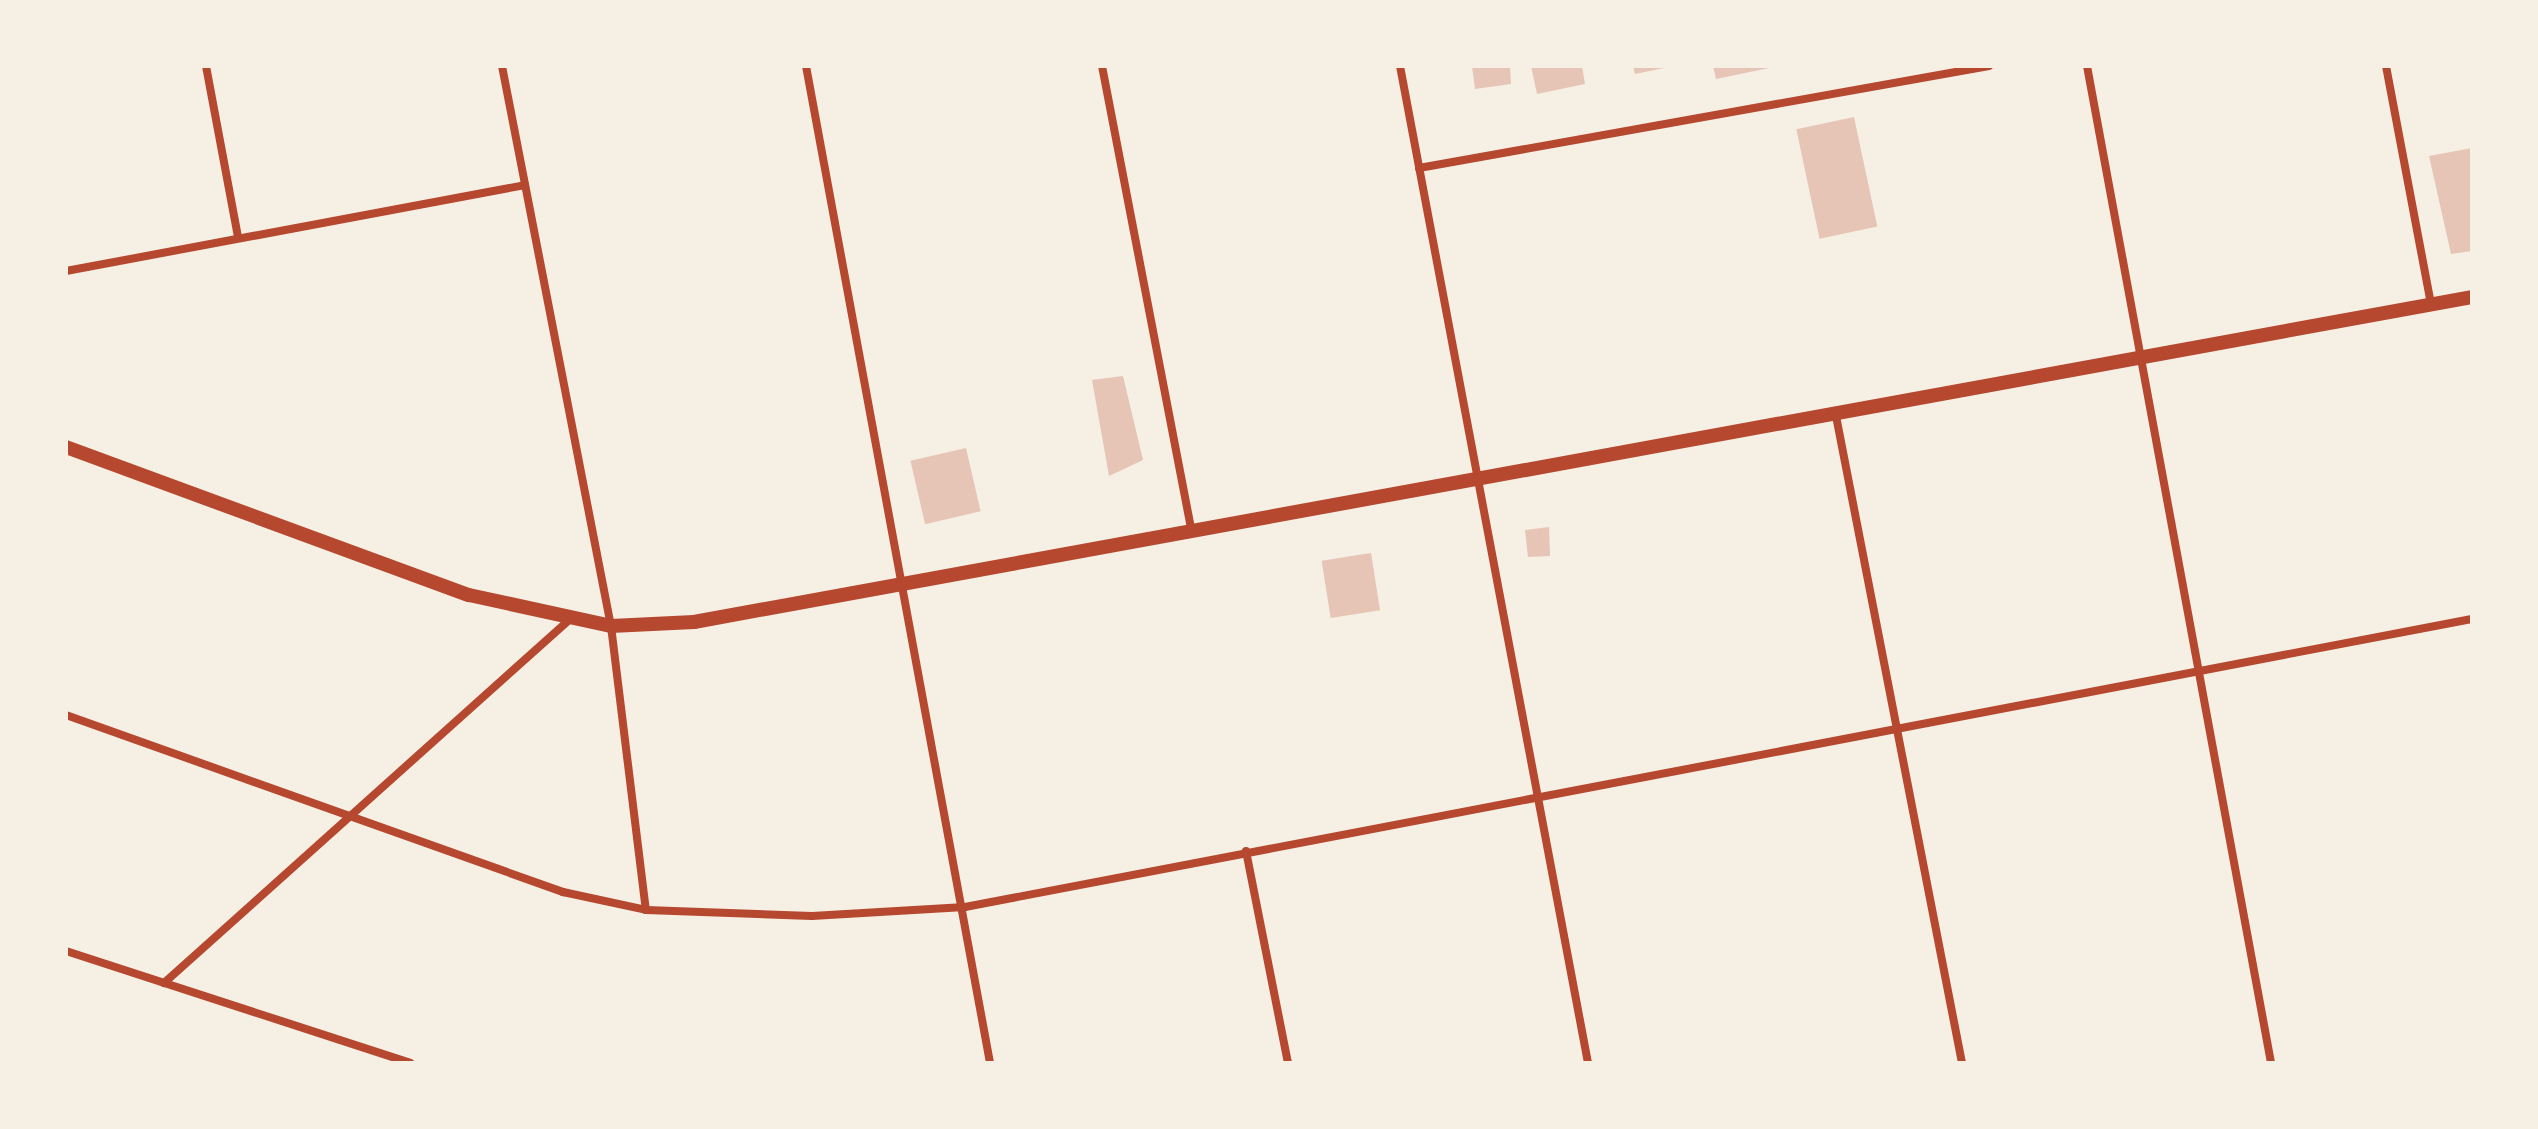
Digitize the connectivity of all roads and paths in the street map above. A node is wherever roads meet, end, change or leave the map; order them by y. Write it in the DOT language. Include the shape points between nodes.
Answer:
graph roads {
  1 [pos="206,66"];
  2 [pos="502,66"];
  3 [pos="806,66"];
  4 [pos="1102,66"];
  5 [pos="1400,66"];
  6 [pos="1989,66"];
  7 [pos="2087,66"];
  8 [pos="2386,66"];
  9 [pos="1419,168"];
  10 [pos="525,185"];
  11 [pos="238,237"];
  12 [pos="66,271"];
  13 [pos="2472,297"];
  14 [pos="2431,305"];
  15 [pos="2144,360"];
  16 [pos="1836,416"];
  17 [pos="66,447"];
  18 [pos="1476,481"];
  19 [pos="1192,533"];
  20 [pos="905,588"];
  21 [pos="2472,619"];
  22 [pos="569,620"];
  23 [pos="611,626"];
  24 [pos="2201,669"];
  25 [pos="66,715"];
  26 [pos="1897,731"];
  27 [pos="1538,793"];
  28 [pos="357,817"];
  29 [pos="1246,851"];
  30 [pos="965,907"];
  31 [pos="646,910"];
  32 [pos="66,951"];
  33 [pos="164,983"];
  34 [pos="410,1063"];
  35 [pos="990,1063"];
  36 [pos="1288,1063"];
  37 [pos="1588,1063"];
  38 [pos="1962,1063"];
  39 [pos="2271,1063"];
  1 -- 11 [label="street"];
  2 -- 10 [label="street"];
  3 -- 20 [label="street"];
  4 -- 19 [label="street"];
  5 -- 9 [label="street"];
  6 -- 9 [label="street"];
  7 -- 15 [label="street"];
  8 -- 14 [label="street"];
  9 -- 18 [label="street"];
  10 -- 11 [label="street"];
  10 -- 23 [label="street"];
  11 -- 12 [label="street"];
  13 -- 14 [label="street"];
  14 -- 15 [label="street"];
  15 -- 16 [label="street"];
  15 -- 24 [label="street"];
  16 -- 18 [label="street"];
  16 -- 26 [label="street"];
  17 -- 22 [label="street" via="469,595"];
  18 -- 19 [label="street"];
  18 -- 27 [label="street"];
  19 -- 20 [label="street"];
  20 -- 23 [label="street" via="769,613"];
  20 -- 30 [label="street"];
  21 -- 24 [label="street"];
  22 -- 23 [label="street"];
  22 -- 28 [label="street"];
  23 -- 31 [label="street"];
  24 -- 26 [label="street"];
  24 -- 39 [label="street"];
  25 -- 28 [label="street"];
  26 -- 27 [label="street"];
  26 -- 38 [label="street"];
  27 -- 29 [label="street"];
  27 -- 37 [label="street"];
  28 -- 31 [label="street" via="489,870"];
  28 -- 33 [label="street"];
  29 -- 30 [label="street"];
  29 -- 36 [label="street"];
  30 -- 31 [label="street" via="812,916"];
  30 -- 35 [label="street"];
  32 -- 33 [label="street"];
  33 -- 34 [label="street"];
}
